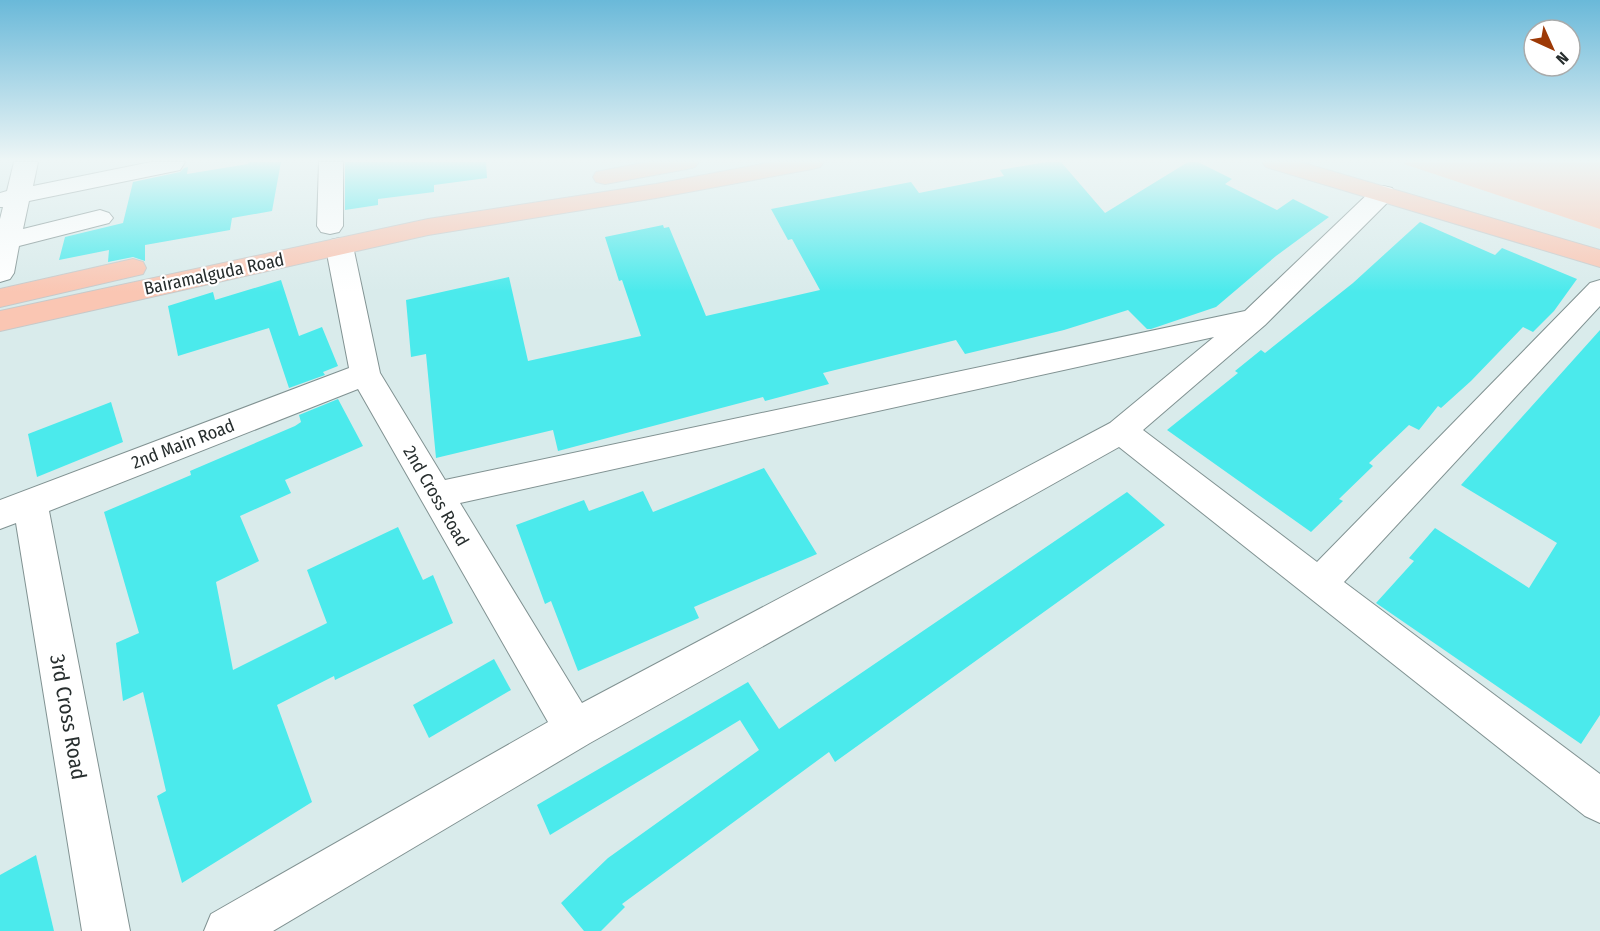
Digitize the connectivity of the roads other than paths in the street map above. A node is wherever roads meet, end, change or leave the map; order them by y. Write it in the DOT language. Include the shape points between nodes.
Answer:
graph roads {
  1 [pos="8,205"];
  2 [pos="333,205"];
  3 [pos="486,205"];
  4 [pos="534,205"];
  5 [pos="1370,205"];
  6 [pos="1424,205"];
  7 [pos="1480,205"];
  8 [pos="100,218"];
  9 [pos="428,218"];
  10 [pos="335,236"];
  11 [pos="4,242"];
  12 [pos="1600,243"];
  13 [pos="1600,259"];
  14 [pos="0,273"];
  15 [pos="1600,289"];
  16 [pos="0,298"];
  17 [pos="1255,318"];
  18 [pos="0,321"];
  19 [pos="366,374"];
  20 [pos="1122,431"];
  21 [pos="436,495"];
  22 [pos="15,509"];
  23 [pos="1319,584"];
  24 [pos="575,729"];
  25 [pos="1600,801"];
  26 [pos="106,931"];
  27 [pos="228,931"];
  1 -- 11 [label="street"];
  2 -- 10 [label="street, 2nd Cross Road"];
  3 -- 9 [label="main road, Bairamalguda Road"];
  4 -- 9 [label="main road, Bairamalguda Road"];
  5 -- 17 [label="street"];
  6 -- 13 [label="main road"];
  7 -- 12 [label="main road"];
  8 -- 11 [label="street"];
  9 -- 10 [label="main road, Bairamalguda Road"];
  10 -- 16 [label="main road, Bairamalguda Road"];
  10 -- 18 [label="main road, Bairamalguda Road"];
  10 -- 19 [label="street, 2nd Cross Road"];
  11 -- 14 [label="street"];
  15 -- 23 [label="street"];
  17 -- 20 [label="street"];
  17 -- 21 [label="street"];
  19 -- 21 [label="street, 2nd Cross Road"];
  19 -- 22 [label="street, 2nd Main Road"];
  20 -- 23 [label="street"];
  20 -- 24 [label="street"];
  21 -- 24 [label="street, 2nd Cross Road"];
  22 -- 26 [label="street, 3rd Cross Road"];
  23 -- 25 [label="street"];
  24 -- 27 [label="street"];
}
